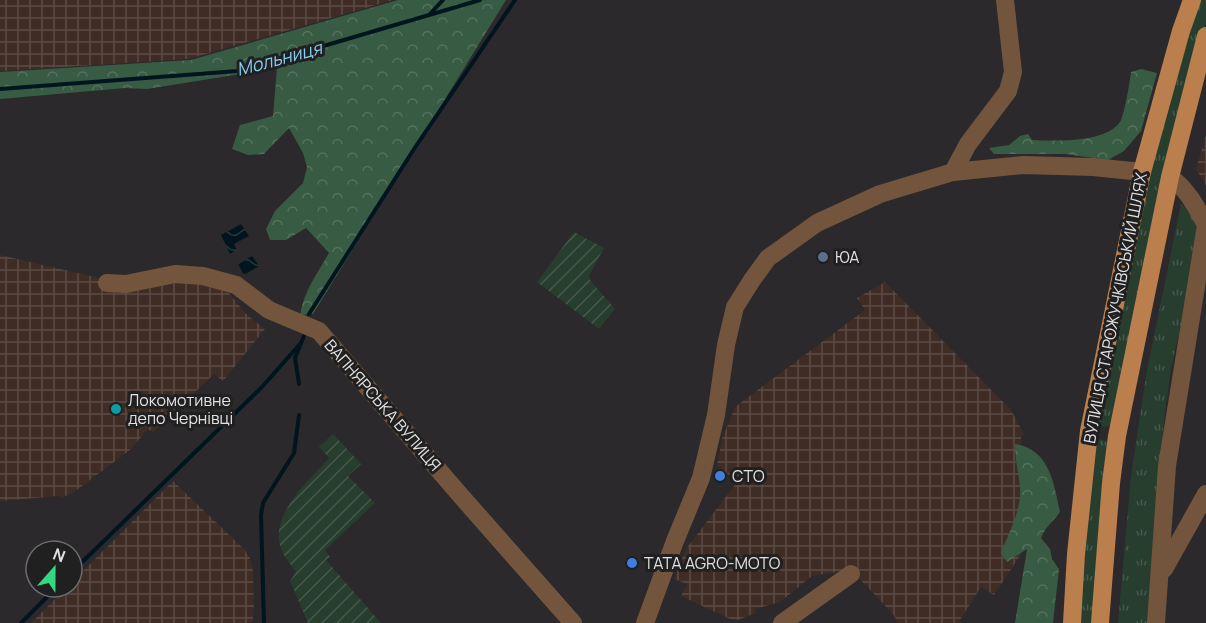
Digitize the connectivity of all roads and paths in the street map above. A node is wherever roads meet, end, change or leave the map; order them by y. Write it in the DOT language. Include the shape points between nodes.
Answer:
graph roads {
  1 [pos="1005,0"];
  2 [pos="1192,0"];
  3 [pos="1206,36"];
  4 [pos="953,172"];
  5 [pos="1142,172"];
  6 [pos="1170,177"];
  7 [pos="107,283"];
  8 [pos="1089,431"];
  9 [pos="1117,436"];
  10 [pos="1206,494"];
  11 [pos="851,574"];
  12 [pos="1160,576"];
  13 [pos="573,623"];
  14 [pos="645,623"];
  15 [pos="782,623"];
  16 [pos="1072,623"];
  17 [pos="1100,623"];
  18 [pos="1156,623"];
  1 -- 4 [label="street" via="1013,72 1008,91 968,144"];
  2 -- 5 [label="main road, ВУЛИЦЯ СТАРОЖУЧКІВСЬКИЙ ШЛЯХ"];
  3 -- 6 [label="main road, ВУЛИЦЯ СТАРОЖУЧКІВСЬКИЙ ШЛЯХ"];
  4 -- 5 [label="street" via="1023,165"];
  4 -- 14 [label="street" via="880,194 817,223 768,258 752,280 735,307 701,478"];
  5 -- 8 [label="main road, ВУЛИЦЯ СТАРОЖУЧКІВСЬКИЙ ШЛЯХ"];
  6 -- 9 [label="main road, ВУЛИЦЯ СТАРОЖУЧКІВСЬКИЙ ШЛЯХ"];
  6 -- 12 [label="street" via="1194,201 1206,225 1167,466"];
  7 -- 13 [label="street, ВАПНЯРСЬКА ВУЛИЦЯ" via="126,284 175,274 203,276 236,285 269,310 319,331"];
  8 -- 9 [label="main road"];
  8 -- 16 [label="main road, ВУЛИЦЯ СТАРОЖУЧКІВСЬКИЙ ШЛЯХ"];
  9 -- 17 [label="main road, ВУЛИЦЯ СТАРОЖУЧКІВСЬКИЙ ШЛЯХ"];
  10 -- 12 [label="street"];
  11 -- 15 [label="street"];
  12 -- 18 [label="street"];
}
